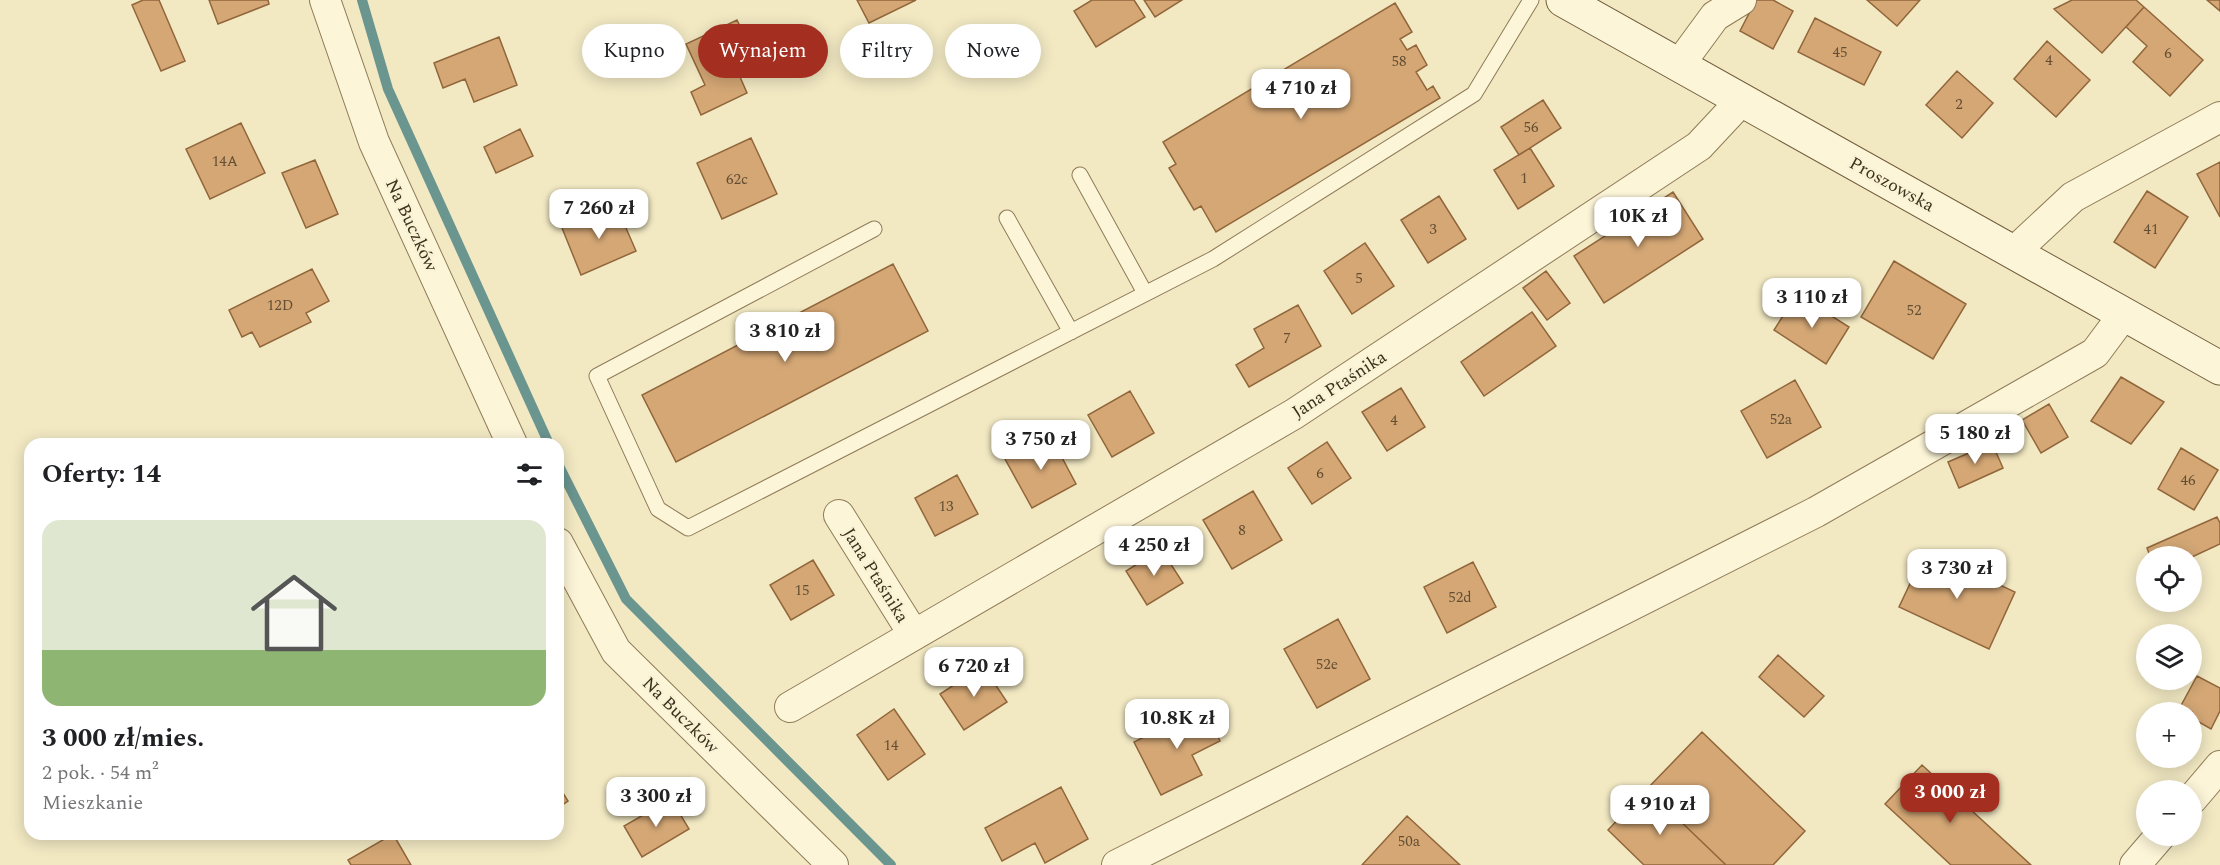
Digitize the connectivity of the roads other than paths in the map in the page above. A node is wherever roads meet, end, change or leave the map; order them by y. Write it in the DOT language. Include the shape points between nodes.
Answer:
graph roads {
  1 [pos="325,0"];
  2 [pos="1531,0"];
  3 [pos="1563,0"];
  4 [pos="1741,0"];
  5 [pos="1679,65"];
  6 [pos="1741,101"];
  7 [pos="2220,117"];
  8 [pos="1080,176"];
  9 [pos="1007,218"];
  10 [pos="874,229"];
  11 [pos="2013,252"];
  12 [pos="1145,293"];
  13 [pos="2124,314"];
  14 [pos="1071,332"];
  15 [pos="2220,368"];
  16 [pos="509,438"];
  17 [pos="839,515"];
  18 [pos="564,554"];
  19 [pos="914,635"];
  20 [pos="790,707"];
  21 [pos="2220,766"];
  22 [pos="2202,787"];
  23 [pos="2151,846"];
  24 [pos="833,865"];
  25 [pos="1117,865"];
  26 [pos="2135,865"];
  1 -- 16 [label="street, Na Buczków" via="374,142"];
  2 -- 12 [label="lane" via="1474,94 1213,259"];
  3 -- 5 [label="main road, Proszowska"];
  4 -- 5 [label="street" via="1715,16"];
  5 -- 6 [label="main road, Proszowska"];
  6 -- 11 [label="main road, Proszowska"];
  6 -- 19 [label="street, Jana Ptaśnika" via="1699,146 1294,414"];
  7 -- 11 [label="street" via="2073,197"];
  8 -- 12 [label="lane"];
  9 -- 14 [label="lane"];
  10 -- 14 [label="lane" via="597,376 658,509 688,528"];
  11 -- 13 [label="main road, Proszowska"];
  12 -- 14 [label="lane"];
  13 -- 15 [label="main road, Proszowska"];
  13 -- 25 [label="street" via="2095,353 1816,512"];
  17 -- 19 [label="street, Jana Ptaśnika"];
  18 -- 24 [label="street, Na Buczków" via="616,651"];
  19 -- 20 [label="street, Jana Ptaśnika"];
  21 -- 22 [label="street"];
  23 -- 26 [label="street"];
}
